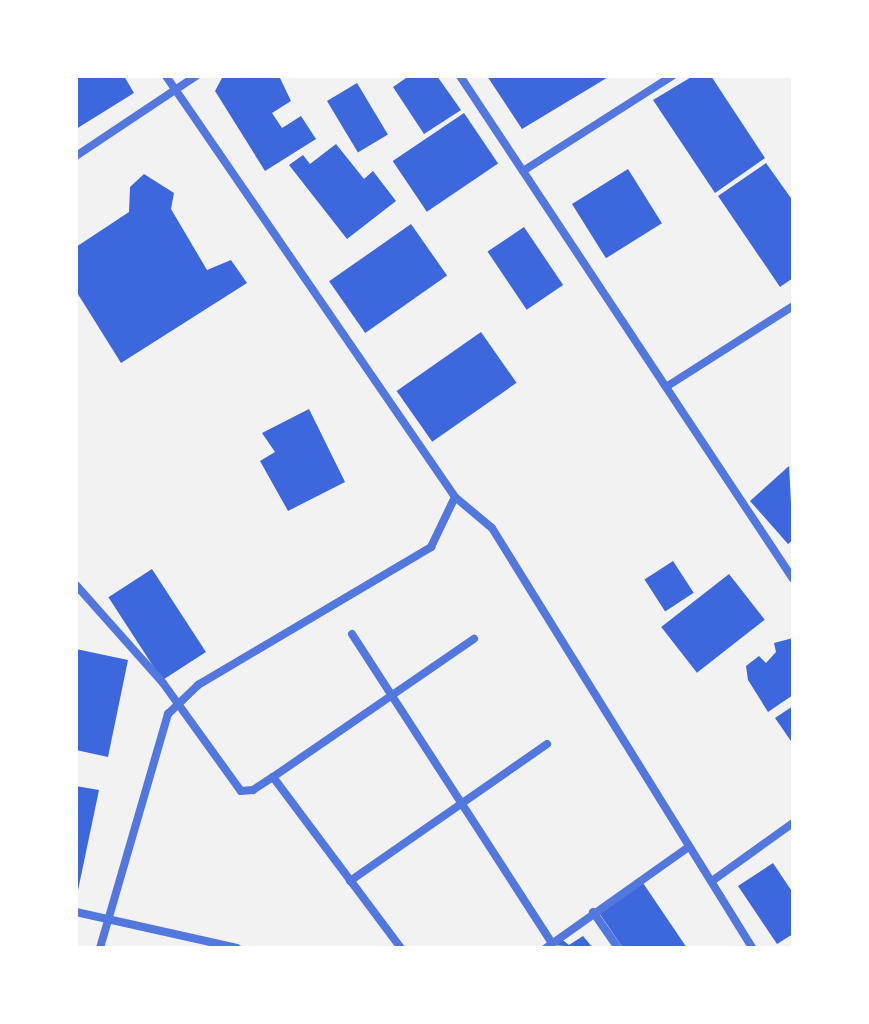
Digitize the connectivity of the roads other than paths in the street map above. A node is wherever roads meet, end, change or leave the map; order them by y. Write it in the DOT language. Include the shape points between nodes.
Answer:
graph roads {
  1 [pos="166,76"];
  2 [pos="196,76"];
  3 [pos="460,76"];
  4 [pos="672,76"];
  5 [pos="175,90"];
  6 [pos="76,156"];
  7 [pos="523,171"];
  8 [pos="793,306"];
  9 [pos="666,387"];
  10 [pos="455,497"];
  11 [pos="793,579"];
  12 [pos="76,585"];
  13 [pos="352,634"];
  14 [pos="474,639"];
  15 [pos="392,696"];
  16 [pos="178,703"];
  17 [pos="547,744"];
  18 [pos="273,777"];
  19 [pos="460,804"];
  20 [pos="793,823"];
  21 [pos="687,848"];
  22 [pos="350,881"];
  23 [pos="712,881"];
  24 [pos="76,912"];
  25 [pos="593,912"];
  26 [pos="106,919"];
  27 [pos="549,945"];
  28 [pos="100,948"];
  29 [pos="237,948"];
  30 [pos="401,948"];
  31 [pos="618,948"];
  32 [pos="752,948"];
  1 -- 5 [label="street"];
  2 -- 5 [label="street"];
  3 -- 7 [label="street"];
  4 -- 7 [label="street"];
  5 -- 6 [label="street"];
  5 -- 10 [label="street"];
  7 -- 9 [label="street"];
  8 -- 9 [label="street"];
  9 -- 11 [label="street"];
  10 -- 16 [label="street" via="431,547 198,685"];
  10 -- 21 [label="street" via="492,528"];
  12 -- 16 [label="street"];
  13 -- 15 [label="street"];
  14 -- 15 [label="street"];
  15 -- 18 [label="street"];
  15 -- 19 [label="street"];
  16 -- 18 [label="street" via="241,791"];
  16 -- 26 [label="street" via="159,736"];
  17 -- 19 [label="street"];
  18 -- 22 [label="street"];
  19 -- 22 [label="street"];
  19 -- 27 [label="street"];
  20 -- 23 [label="street"];
  21 -- 23 [label="street"];
  21 -- 25 [label="street"];
  22 -- 30 [label="street"];
  23 -- 32 [label="street"];
  24 -- 26 [label="street"];
  25 -- 27 [label="street"];
  25 -- 31 [label="street"];
  26 -- 28 [label="street"];
  26 -- 29 [label="street"];
}
